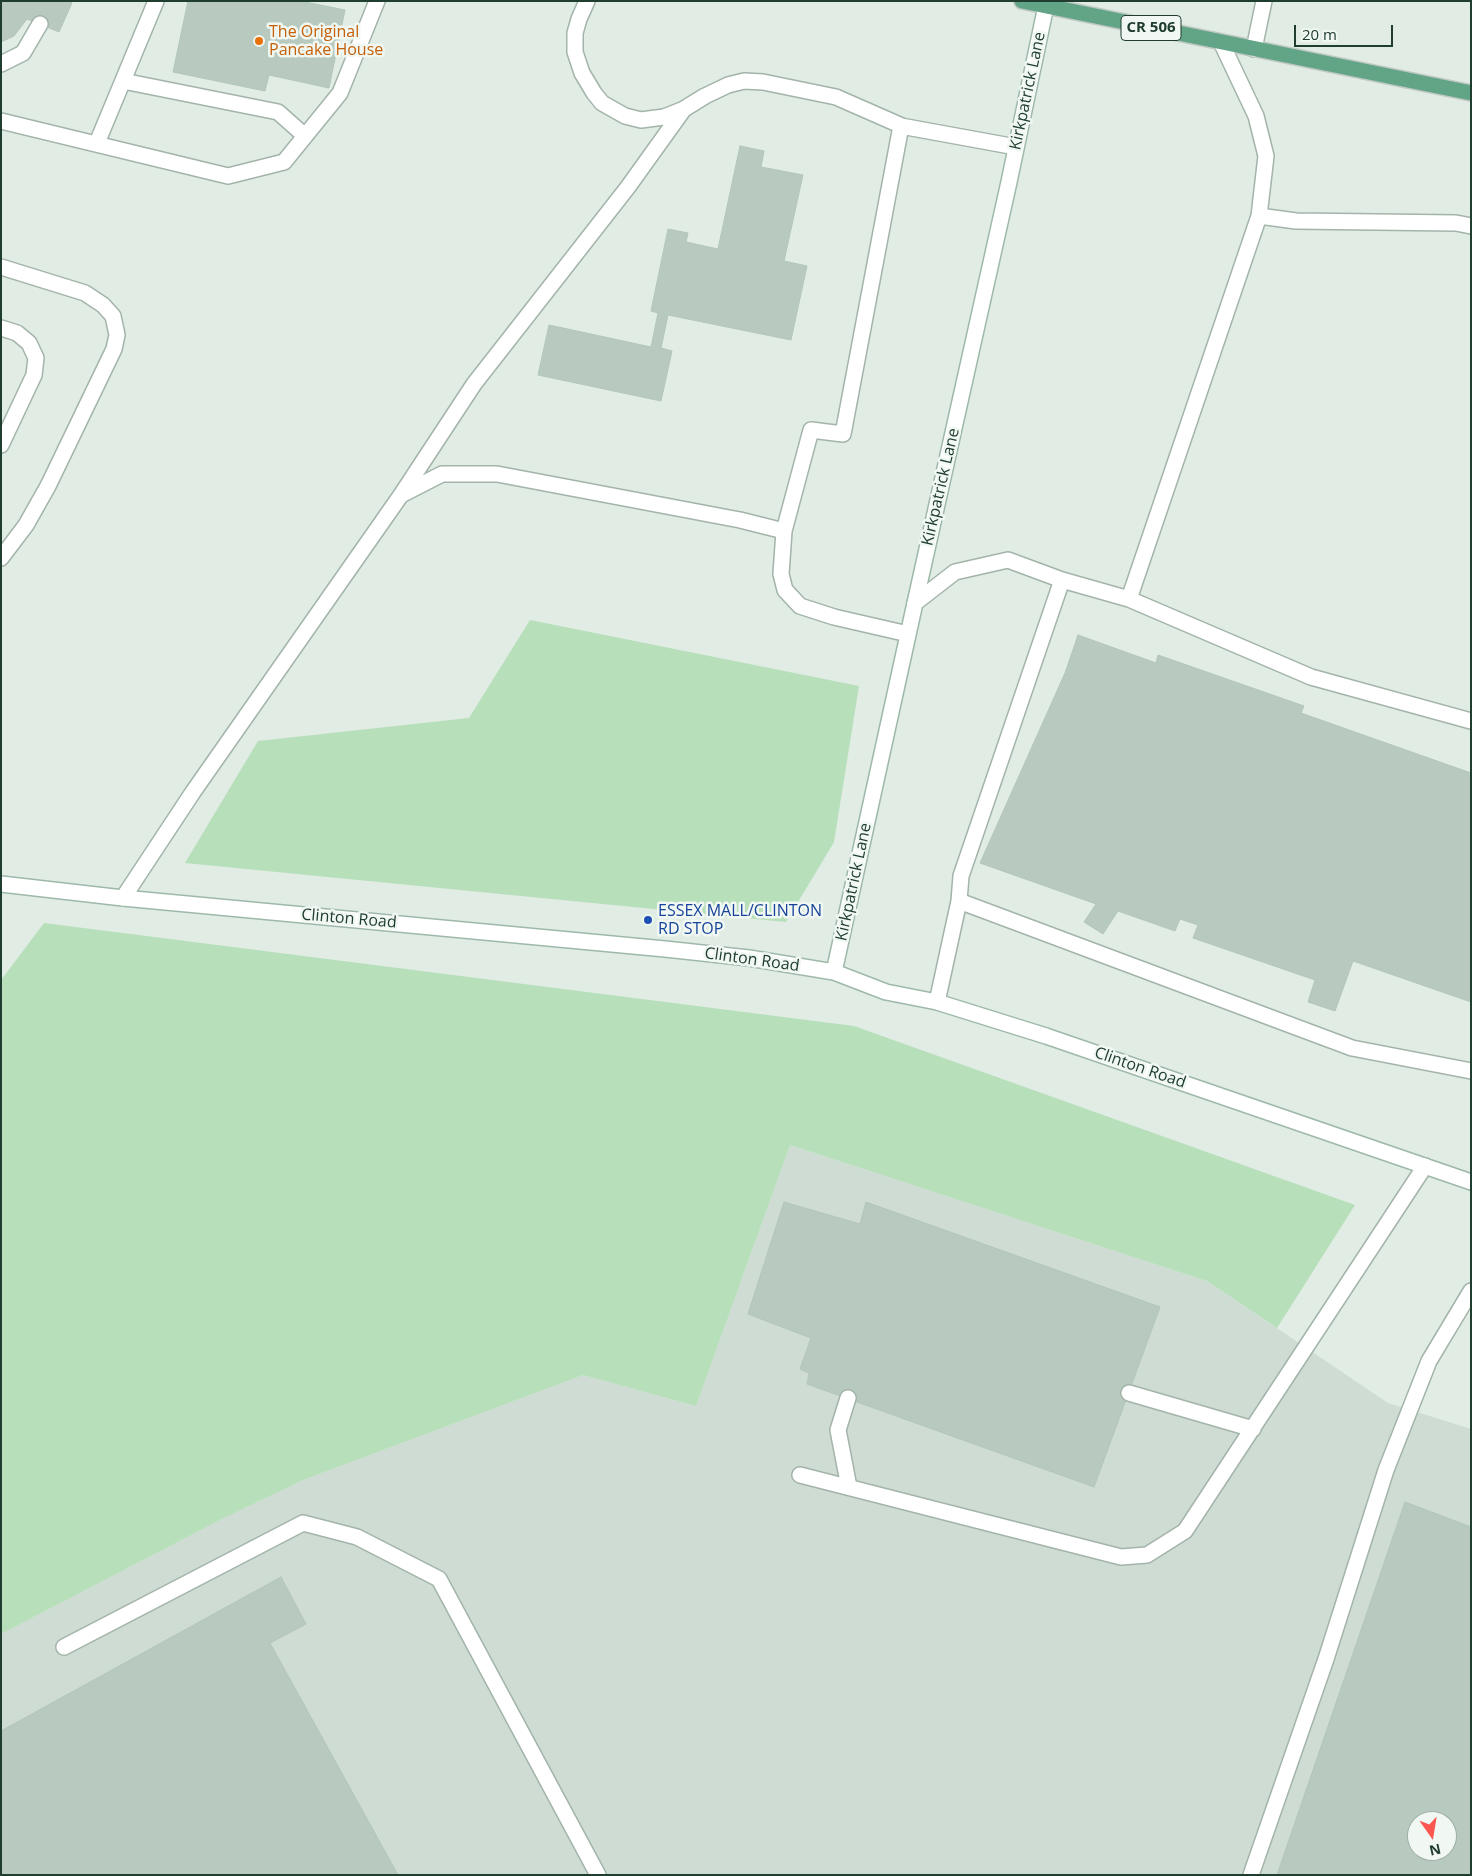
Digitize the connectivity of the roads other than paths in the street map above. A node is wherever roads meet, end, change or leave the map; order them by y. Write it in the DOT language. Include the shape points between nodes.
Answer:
graph roads {
  1 [pos="156,1"];
  2 [pos="377,1"];
  3 [pos="587,1"];
  4 [pos="1022,1"];
  5 [pos="1264,1"];
  6 [pos="1046,4"];
  7 [pos="40,24"];
  8 [pos="1221,42"];
  9 [pos="1254,49"];
  10 [pos="1,64"];
  11 [pos="123,82"];
  12 [pos="1471,93"];
  13 [pos="684,110"];
  14 [pos="1,121"];
  15 [pos="902,126"];
  16 [pos="305,136"];
  17 [pos="97,143"];
  18 [pos="1016,147"];
  19 [pos="1258,216"];
  20 [pos="1471,226"];
  21 [pos="1,266"];
  22 [pos="1,328"];
  23 [pos="1,445"];
  24 [pos="401,495"];
  25 [pos="784,531"];
  26 [pos="1,558"];
  27 [pos="1062,580"];
  28 [pos="1129,599"];
  29 [pos="915,602"];
  30 [pos="908,634"];
  31 [pos="1471,721"];
  32 [pos="1,884"];
  33 [pos="122,898"];
  34 [pos="960,901"];
  35 [pos="834,972"];
  36 [pos="937,1002"];
  37 [pos="1471,1071"];
  38 [pos="1425,1166"];
  39 [pos="1471,1182"];
  40 [pos="1471,1291"];
  41 [pos="1129,1393"];
  42 [pos="848,1398"];
  43 [pos="1253,1429"];
  44 [pos="800,1475"];
  45 [pos="849,1487"];
  46 [pos="64,1647"];
  47 [pos="598,1875"];
  48 [pos="1250,1875"];
  1 -- 11 [label="street"];
  2 -- 16 [label="street" via="340,93"];
  3 -- 13 [label="street" via="577,26 575,52 582,73 602,103 620,114 641,120 664,118"];
  4 -- 6 [label="main road, CR 506"];
  5 -- 9 [label="street"];
  6 -- 8 [label="main road, CR 506"];
  6 -- 18 [label="street, Kirkpatrick Lane"];
  7 -- 10 [label="street" via="23,53"];
  8 -- 9 [label="main road, CR 506"];
  8 -- 19 [label="street" via="1256,116 1266,156"];
  9 -- 12 [label="main road, CR 506"];
  11 -- 16 [label="street" via="278,112"];
  11 -- 17 [label="street"];
  13 -- 15 [label="street" via="728,85 763,82 836,97"];
  13 -- 24 [label="street" via="474,384"];
  14 -- 17 [label="street"];
  15 -- 18 [label="street"];
  15 -- 25 [label="street" via="843,434 812,430"];
  16 -- 17 [label="street" via="284,162 228,176"];
  18 -- 29 [label="street, Kirkpatrick Lane"];
  19 -- 20 [label="street" via="1296,222 1456,222"];
  19 -- 28 [label="street"];
  21 -- 26 [label="street" via="85,293 113,316 116,335 114,349 48,486 26,525"];
  22 -- 23 [label="street" via="17,333 29,343 36,358 34,375"];
  24 -- 25 [label="street" via="442,474 497,474"];
  24 -- 33 [label="street"];
  25 -- 30 [label="street" via="781,574 785,590 800,606"];
  27 -- 28 [label="street"];
  27 -- 29 [label="street" via="1008,560 955,572"];
  27 -- 34 [label="street" via="962,876"];
  28 -- 31 [label="street" via="1311,678"];
  29 -- 30 [label="street, Kirkpatrick Lane"];
  30 -- 35 [label="street, Kirkpatrick Lane"];
  32 -- 33 [label="street, Clinton Road"];
  33 -- 35 [label="street, Clinton Road" via="665,949 750,958"];
  34 -- 36 [label="street"];
  34 -- 37 [label="street" via="1352,1048"];
  35 -- 36 [label="street, Clinton Road" via="886,992"];
  36 -- 38 [label="street, Clinton Road"];
  38 -- 39 [label="street, Clinton Road"];
  38 -- 43 [label="street"];
  40 -- 48 [label="street" via="1429,1362 1386,1470 1326,1659"];
  41 -- 43 [label="street"];
  42 -- 45 [label="street" via="838,1430"];
  43 -- 45 [label="street" via="1185,1531 1147,1555 1121,1557"];
  44 -- 45 [label="street"];
  46 -- 47 [label="street" via="303,1523 358,1537 439,1579"];
}
